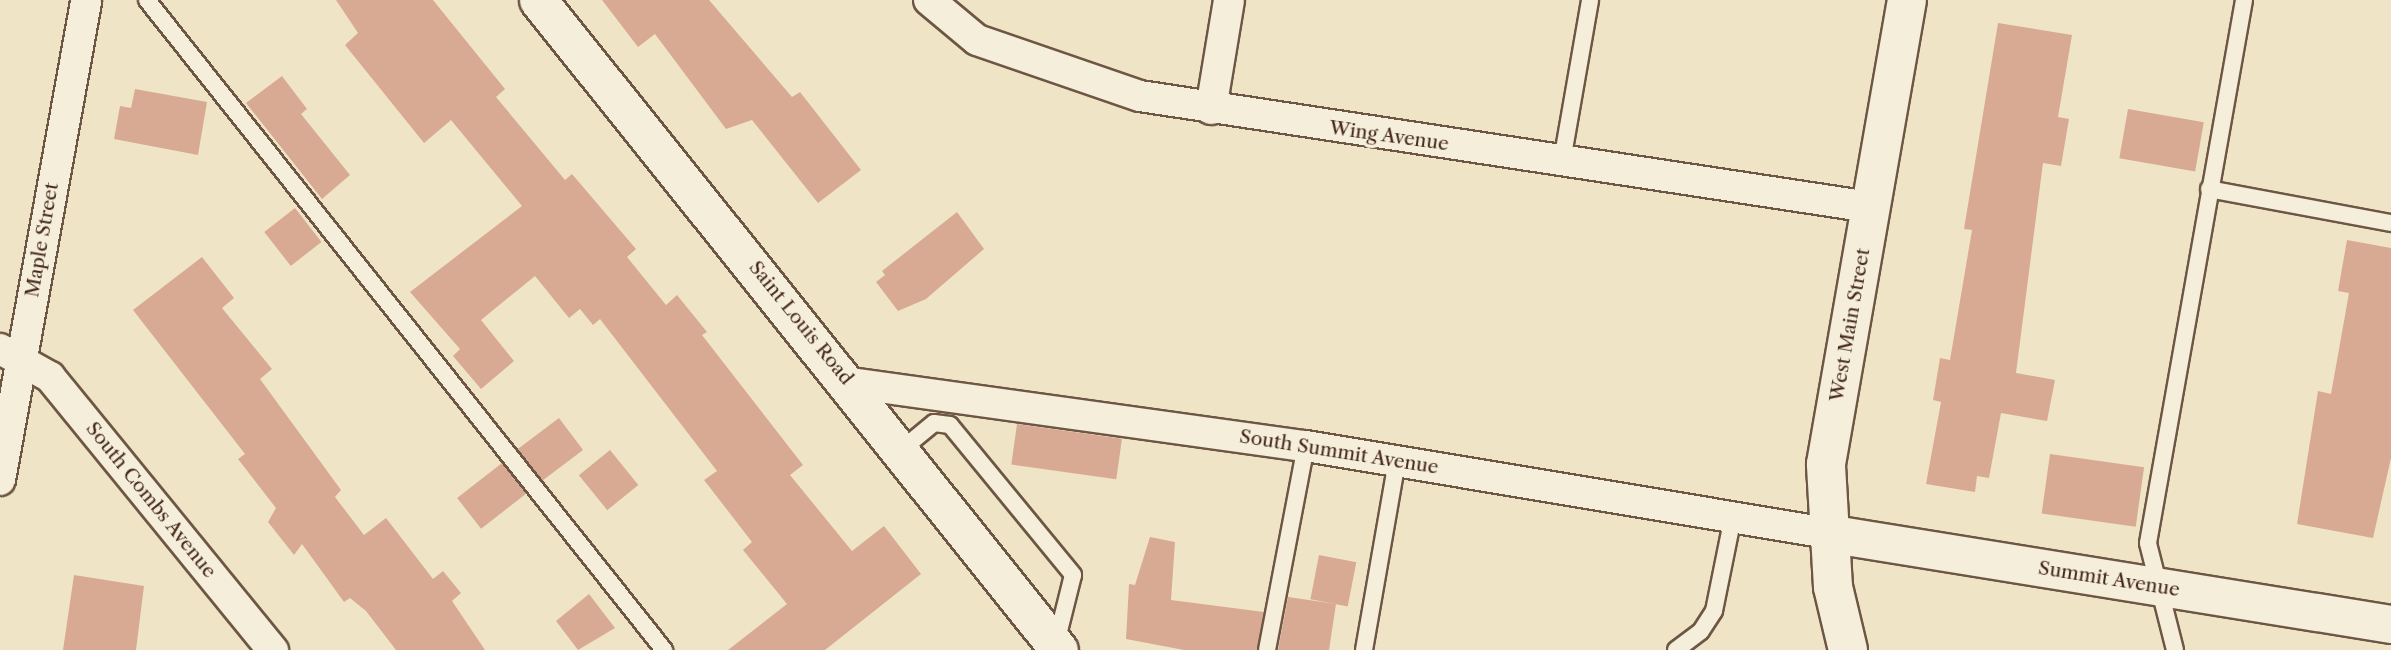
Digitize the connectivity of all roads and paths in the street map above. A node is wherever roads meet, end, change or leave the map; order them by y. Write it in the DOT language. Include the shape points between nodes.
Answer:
graph roads {
  1 [pos="86,0"];
  2 [pos="147,0"];
  3 [pos="538,0"];
  4 [pos="929,0"];
  5 [pos="1228,0"];
  6 [pos="1590,0"];
  7 [pos="1907,0"];
  8 [pos="2244,0"];
  9 [pos="1211,109"];
  10 [pos="1562,161"];
  11 [pos="2209,189"];
  12 [pos="1870,207"];
  13 [pos="2391,223"];
  14 [pos="10,354"];
  15 [pos="849,383"];
  16 [pos="1306,446"];
  17 [pos="900,451"];
  18 [pos="1397,461"];
  19 [pos="0,481"];
  20 [pos="1733,517"];
  21 [pos="1827,533"];
  22 [pos="2159,587"];
  23 [pos="2391,624"];
  24 [pos="1057,648"];
  25 [pos="273,650"];
  26 [pos="664,650"];
  27 [pos="1267,650"];
  28 [pos="1364,650"];
  29 [pos="1676,650"];
  30 [pos="1848,650"];
  31 [pos="2175,650"];
  1 -- 14 [label="street, Maple Street"];
  2 -- 26 [label="lane"];
  3 -- 15 [label="street, Saint Louis Road"];
  4 -- 9 [label="street, Wing Avenue" via="977,40 1034,63"];
  5 -- 9 [label="street"];
  6 -- 10 [label="lane"];
  7 -- 12 [label="main road, West Main Street"];
  8 -- 11 [label="lane"];
  9 -- 10 [label="street, Wing Avenue"];
  10 -- 12 [label="street, Wing Avenue"];
  11 -- 13 [label="lane"];
  11 -- 22 [label="lane" via="2148,543"];
  12 -- 21 [label="main road, West Main Street" via="1826,464"];
  14 -- 19 [label="street, Maple Street"];
  14 -- 25 [label="street, South Combs Avenue" via="50,377"];
  15 -- 16 [label="street, South Summit Avenue"];
  15 -- 17 [label="street, Saint Louis Road"];
  16 -- 18 [label="street, South Summit Avenue"];
  16 -- 27 [label="lane"];
  17 -- 24 [label="street, Saint Louis Road"];
  17 -- 24 [label="lane" via="934,423 950,425 1073,575"];
  18 -- 20 [label="street, South Summit Avenue"];
  18 -- 28 [label="lane"];
  20 -- 21 [label="street, South Summit Avenue"];
  20 -- 29 [label="lane" via="1714,611 1701,631"];
  21 -- 22 [label="street, Summit Avenue"];
  21 -- 30 [label="main road, West Main Street"];
  22 -- 23 [label="street, Summit Avenue"];
  22 -- 31 [label="lane"];
}
